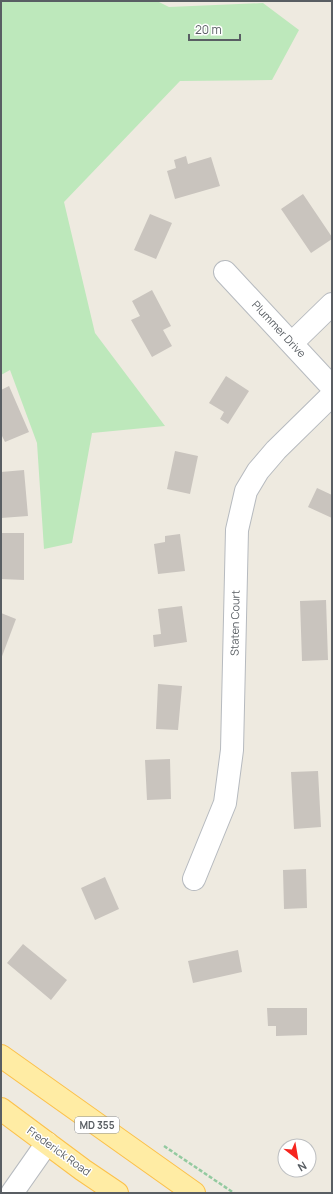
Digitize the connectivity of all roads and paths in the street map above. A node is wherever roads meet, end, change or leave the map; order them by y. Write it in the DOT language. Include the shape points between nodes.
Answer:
graph roads {
  1 [pos="225,272"];
  2 [pos="332,304"];
  3 [pos="292,343"];
  4 [pos="332,387"];
  5 [pos="332,395"];
  6 [pos="194,879"];
  7 [pos="1,1056"];
  8 [pos="1,1109"];
  9 [pos="47,1143"];
  10 [pos="12,1193"];
  11 [pos="117,1193"];
  12 [pos="194,1193"];
  1 -- 3 [label="street, Plummer Drive"];
  2 -- 3 [label="street"];
  3 -- 4 [label="street, Plummer Drive"];
  5 -- 6 [label="street, Staten Court" via="276,450 258,471 246,491 236,530 232,750 225,803"];
  7 -- 12 [label="main road, MD 355"];
  8 -- 9 [label="main road, Frederick Road"];
  9 -- 10 [label="street"];
  9 -- 11 [label="main road, Frederick Road"];
}
